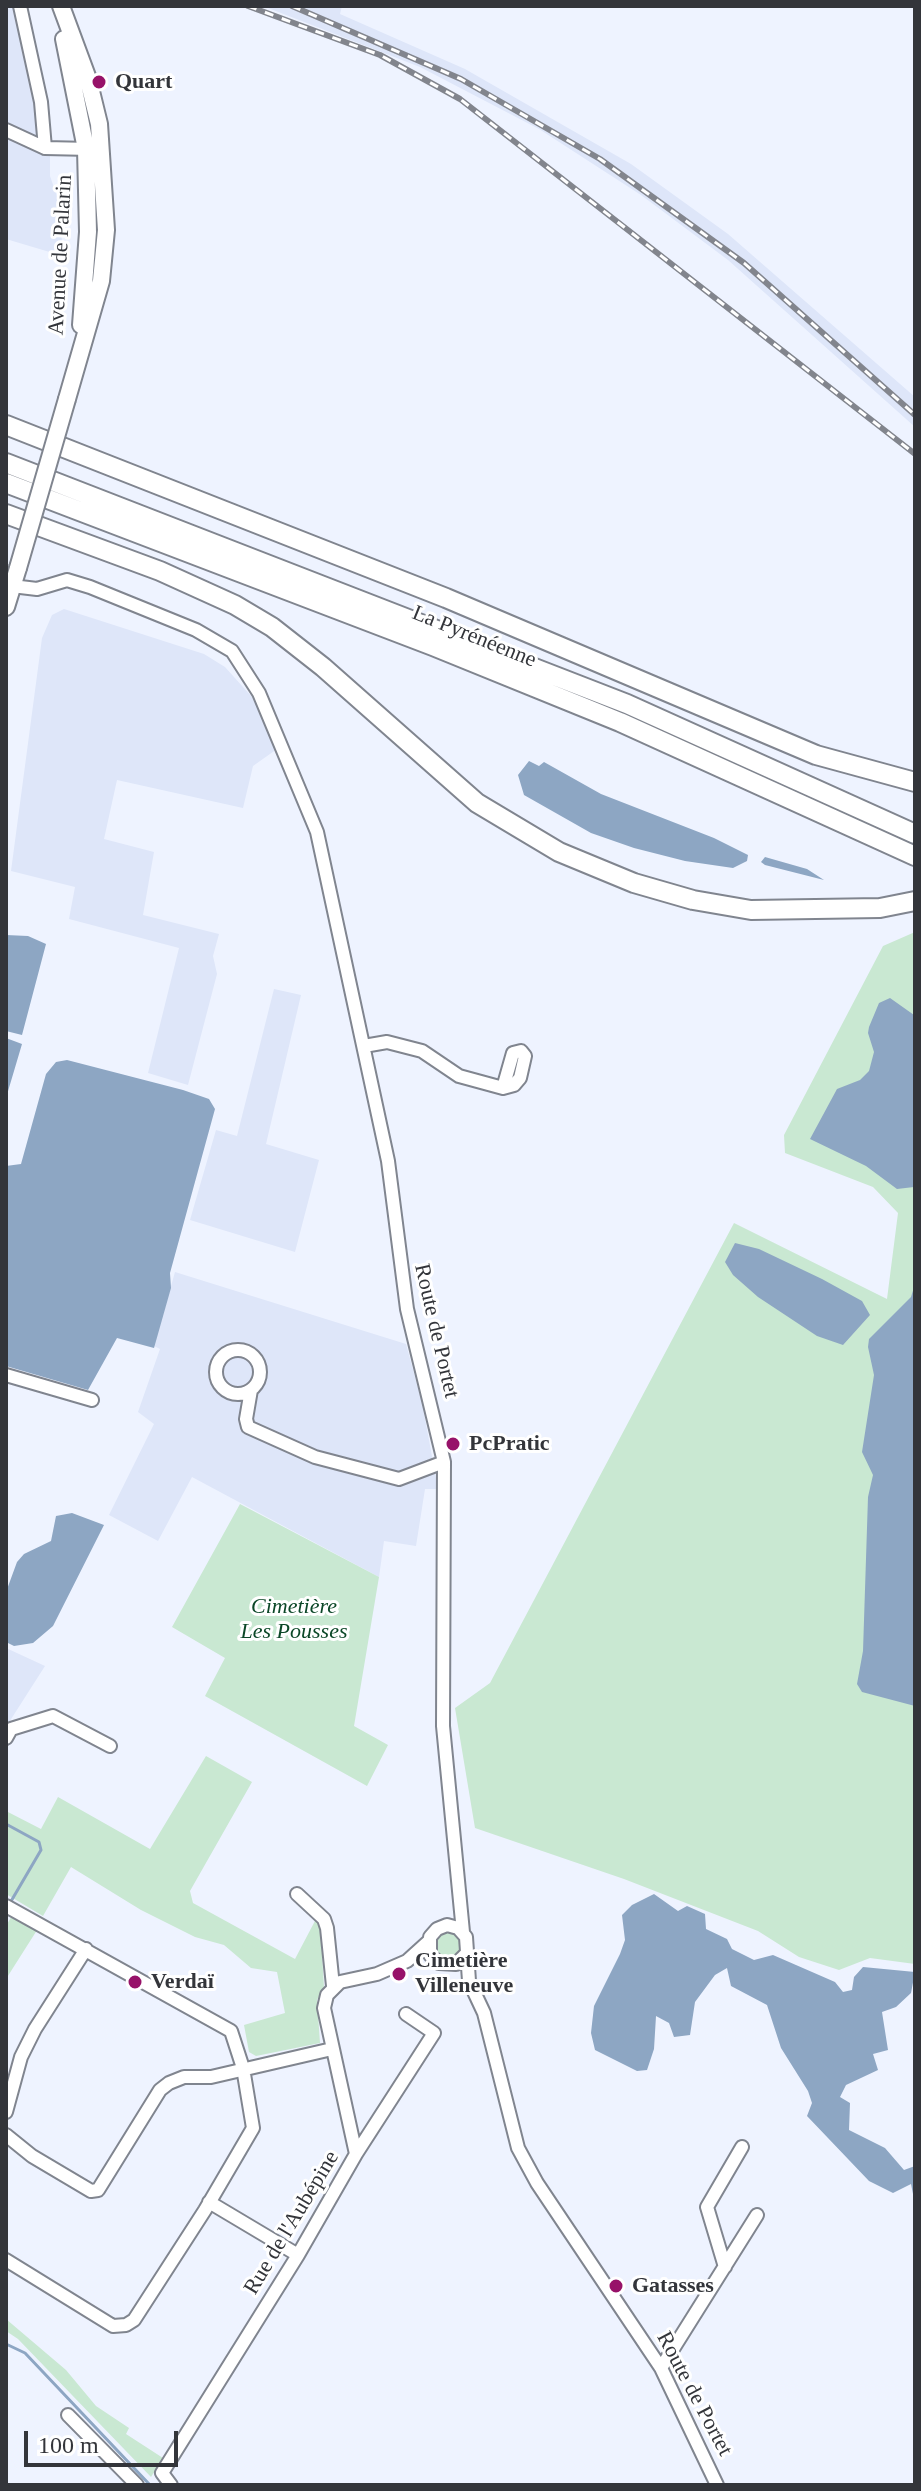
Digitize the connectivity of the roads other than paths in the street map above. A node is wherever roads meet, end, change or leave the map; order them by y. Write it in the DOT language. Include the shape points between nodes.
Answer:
graph roads {
  1 [pos="20,6"];
  2 [pos="59,6"];
  3 [pos="6,130"];
  4 [pos="45,148"];
  5 [pos="94,149"];
  6 [pos="6,425"];
  7 [pos="6,463"];
  8 [pos="6,483"];
  9 [pos="6,514"];
  10 [pos="12,586"];
  11 [pos="6,607"];
  12 [pos="915,782"];
  13 [pos="915,834"];
  14 [pos="915,856"];
  15 [pos="915,901"];
  16 [pos="364,1046"];
  17 [pos="503,1088"];
  18 [pos="6,1375"];
  19 [pos="251,1390"];
  20 [pos="92,1400"];
  21 [pos="444,1462"];
  22 [pos="6,1738"];
  23 [pos="110,1746"];
  24 [pos="297,1894"];
  25 [pos="459,1907"];
  26 [pos="12,1909"];
  27 [pos="442,1926"];
  28 [pos="463,1932"];
  29 [pos="428,1942"];
  30 [pos="86,1949"];
  31 [pos="466,1954"];
  32 [pos="434,1960"];
  33 [pos="407,1961"];
  34 [pos="448,1966"];
  35 [pos="469,1981"];
  36 [pos="333,1986"];
  37 [pos="406,2014"];
  38 [pos="332,2049"];
  39 [pos="243,2068"];
  40 [pos="6,2112"];
  41 [pos="6,2135"];
  42 [pos="742,2147"];
  43 [pos="356,2154"];
  44 [pos="207,2206"];
  45 [pos="757,2215"];
  46 [pos="298,2255"];
  47 [pos="6,2260"];
  48 [pos="725,2267"];
  49 [pos="661,2368"];
  50 [pos="68,2415"];
  51 [pos="137,2485"];
  52 [pos="171,2485"];
  53 [pos="717,2485"];
  1 -- 4 [label="street" via="41,102"];
  2 -- 5 [label="main road, Avenue de Palarin"];
  3 -- 4 [label="street"];
  4 -- 5 [label="street"];
  5 -- 10 [label="main road, Avenue de Palarin, bridge" via="76,366"];
  6 -- 12 [label="highway" via="515,626 816,755"];
  7 -- 13 [label="highway, La Pyrénéenne" via="627,704"];
  8 -- 14 [label="highway, La Pyrénéenne" via="605,716"];
  9 -- 15 [label="highway" via="160,571 272,627 477,803 559,852 634,883 751,910 867,908"];
  10 -- 11 [label="main road, Avenue de Palarin"];
  10 -- 16 [label="street, Route de Portet" via="37,589 67,580 90,587 196,630 232,651 248,670 317,832"];
  16 -- 17 [label="street" via="387,1042 422,1051 459,1076"];
  16 -- 21 [label="street, Route de Portet" via="388,1161 407,1309"];
  18 -- 20 [label="street"];
  19 -- 21 [label="street" via="248,1427 315,1457 399,1479"];
  21 -- 25 [label="street, Route de Portet" via="443,1726"];
  22 -- 23 [label="street" via="11,1729 53,1716"];
  24 -- 36 [label="street, Rue de l'Aubépine" via="324,1919"];
  25 -- 27 [label="street"];
  25 -- 28 [label="street, Route de Portet"];
  26 -- 30 [label="street"];
  27 -- 28 [label="street"];
  27 -- 29 [label="street"];
  28 -- 31 [label="street"];
  29 -- 32 [label="street"];
  29 -- 33 [label="street"];
  30 -- 39 [label="street" via="231,2031"];
  30 -- 40 [label="street" via="21,2057"];
  31 -- 34 [label="street"];
  31 -- 35 [label="street, Route de Portet"];
  32 -- 33 [label="street"];
  32 -- 34 [label="street"];
  33 -- 36 [label="street"];
  34 -- 35 [label="street"];
  35 -- 49 [label="street, Route de Portet" via="484,2013 518,2148"];
  36 -- 38 [label="street, Rue de l'Aubépine" via="324,2008"];
  37 -- 43 [label="street" via="434,2033"];
  38 -- 39 [label="street"];
  38 -- 43 [label="street, Rue de l'Aubépine"];
  39 -- 41 [label="street" via="211,2077 184,2077 160,2090 98,2190 91,2191 32,2156"];
  39 -- 44 [label="street" via="253,2128"];
  42 -- 48 [label="street" via="707,2207"];
  43 -- 46 [label="street, Rue de l'Aubépine"];
  44 -- 46 [label="street"];
  44 -- 47 [label="street" via="126,2325 113,2326"];
  45 -- 48 [label="street"];
  46 -- 52 [label="street, Rue de l'Aubépine" via="162,2473"];
  48 -- 49 [label="street"];
  49 -- 53 [label="street, Route de Portet"];
  50 -- 51 [label="street"];
}
